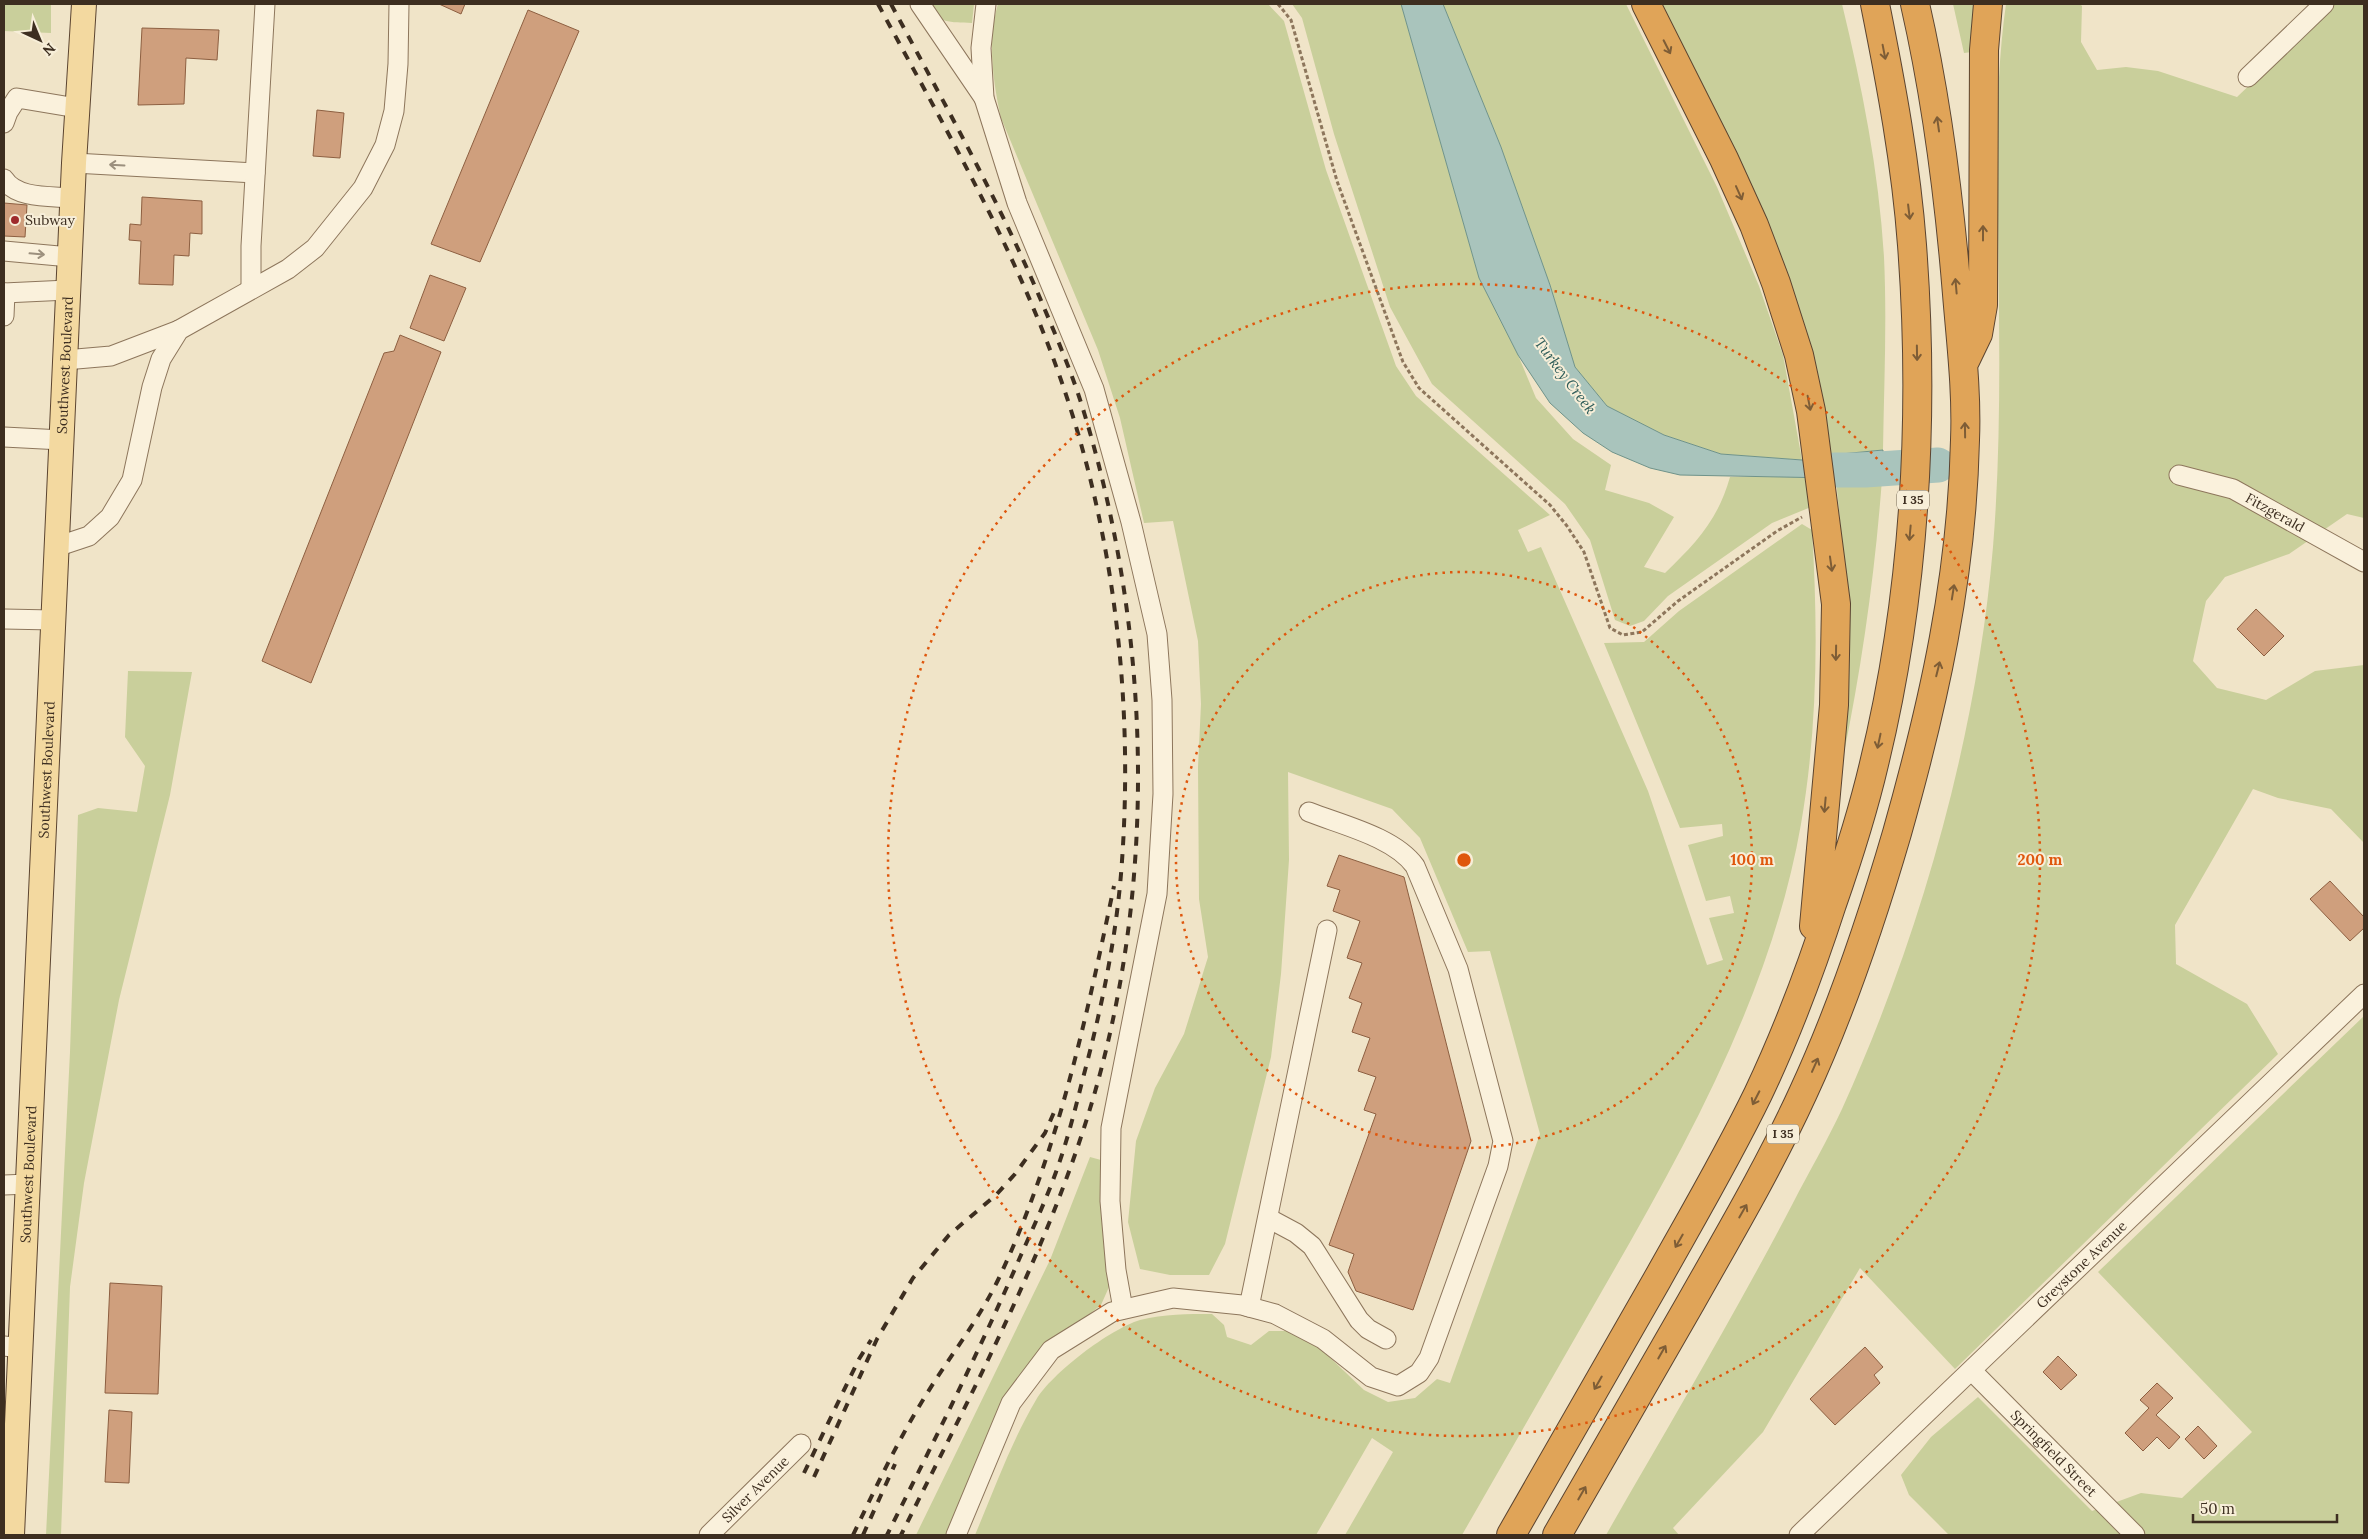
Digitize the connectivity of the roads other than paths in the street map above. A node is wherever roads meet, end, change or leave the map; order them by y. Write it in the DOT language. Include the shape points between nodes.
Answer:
graph roads {
  1 [pos="84,4"];
  2 [pos="265,4"];
  3 [pos="399,4"];
  4 [pos="920,4"];
  5 [pos="986,4"];
  6 [pos="1646,4"];
  7 [pos="1875,4"];
  8 [pos="1915,4"];
  9 [pos="1988,4"];
  10 [pos="2324,4"];
  11 [pos="2248,77"];
  12 [pos="10,98"];
  13 [pos="984,98"];
  14 [pos="77,108"];
  15 [pos="4,123"];
  16 [pos="74,164"];
  17 [pos="254,173"];
  18 [pos="4,179"];
  19 [pos="72,198"];
  20 [pos="4,251"];
  21 [pos="70,257"];
  22 [pos="251,289"];
  23 [pos="68,290"];
  24 [pos="4,293"];
  25 [pos="4,316"];
  26 [pos="179,330"];
  27 [pos="1969,334"];
  28 [pos="65,360"];
  29 [pos="4,438"];
  30 [pos="62,440"];
  31 [pos="2179,475"];
  32 [pos="56,546"];
  33 [pos="2364,562"];
  34 [pos="4,619"];
  35 [pos="53,620"];
  36 [pos="1309,812"];
  37 [pos="1327,930"];
  38 [pos="1810,973"];
  39 [pos="2364,994"];
  40 [pos="4,1184"];
  41 [pos="29,1184"];
  42 [pos="1268,1218"];
  43 [pos="1249,1307"];
  44 [pos="1123,1309"];
  45 [pos="1386,1339"];
  46 [pos="13,1347"];
  47 [pos="1972,1371"];
  48 [pos="801,1444"];
  49 [pos="12,1535"];
  50 [pos="709,1535"];
  51 [pos="956,1535"];
  52 [pos="1511,1535"];
  53 [pos="1558,1535"];
  54 [pos="1799,1535"];
  55 [pos="2135,1535"];
  1 -- 14 [label="main road, Southwest Boulevard"];
  2 -- 17 [label="street"];
  3 -- 22 [label="street" via="394,111 385,145 363,188 315,248 288,269"];
  4 -- 13 [label="street"];
  5 -- 13 [label="street" via="980,48"];
  6 -- 38 [label="highway, one-way" via="1754,225 1800,356 1811,411 1836,604 1834,705"];
  7 -- 38 [label="highway, I 35, one-way" via="1903,162 1912,242 1918,399 1914,493 1889,694 1874,765"];
  27 -- 8 [label="highway, one-way" via="1935,98"];
  27 -- 9 [label="highway, one-way" via="1983,305 1984,50"];
  10 -- 11 [label="street"];
  12 -- 14 [label="street"];
  12 -- 15 [label="street"];
  13 -- 44 [label="street" via="1017,203 1094,389 1131,522 1157,634 1162,700 1163,794 1157,894 1112,1128 1110,1201"];
  14 -- 16 [label="main road, Southwest Boulevard"];
  17 -- 16 [label="street, one-way"];
  16 -- 19 [label="main road, Southwest Boulevard"];
  17 -- 22 [label="street"];
  18 -- 19 [label="street" via="8,186 19,192"];
  19 -- 21 [label="main road, Southwest Boulevard"];
  20 -- 21 [label="street, one-way"];
  21 -- 23 [label="main road, Southwest Boulevard"];
  22 -- 26 [label="street"];
  23 -- 24 [label="street"];
  23 -- 28 [label="main road, Southwest Boulevard"];
  24 -- 25 [label="street"];
  26 -- 28 [label="street" via="111,356"];
  26 -- 32 [label="street" via="161,359 152,387 132,480 110,517 89,536"];
  53 -- 27 [label="highway, I 35, one-way" via="1755,1190 1803,1094 1840,1008 1881,886 1913,774 1945,640 1957,563 1965,439 1964,364"];
  28 -- 30 [label="main road, Southwest Boulevard"];
  29 -- 30 [label="street"];
  30 -- 32 [label="main road, Southwest Boulevard"];
  31 -- 33 [label="street, Fitzgerald" via="2233,489"];
  32 -- 35 [label="main road, Southwest Boulevard"];
  34 -- 35 [label="street"];
  35 -- 41 [label="main road, Southwest Boulevard"];
  36 -- 43 [label="street" via="1390,844 1408,855 1415,866 1458,970 1503,1140 1498,1166 1429,1358 1419,1373 1398,1386 1371,1377 1322,1339 1275,1314"];
  37 -- 42 [label="street"];
  38 -- 52 [label="highway, I 35, one-way" via="1759,1092 1708,1190"];
  39 -- 47 [label="street, Greystone Avenue"];
  40 -- 41 [label="street"];
  41 -- 46 [label="main road, Southwest Boulevard"];
  42 -- 43 [label="street"];
  42 -- 45 [label="street" via="1312,1246 1359,1320"];
  43 -- 44 [label="street" via="1173,1298"];
  44 -- 51 [label="street" via="1112,1312 1051,1350 1010,1403"];
  46 -- 49 [label="main road, Southwest Boulevard"];
  47 -- 54 [label="street, Greystone Avenue"];
  47 -- 55 [label="street, Springfield Street"];
  48 -- 50 [label="street, Silver Avenue"];
}
